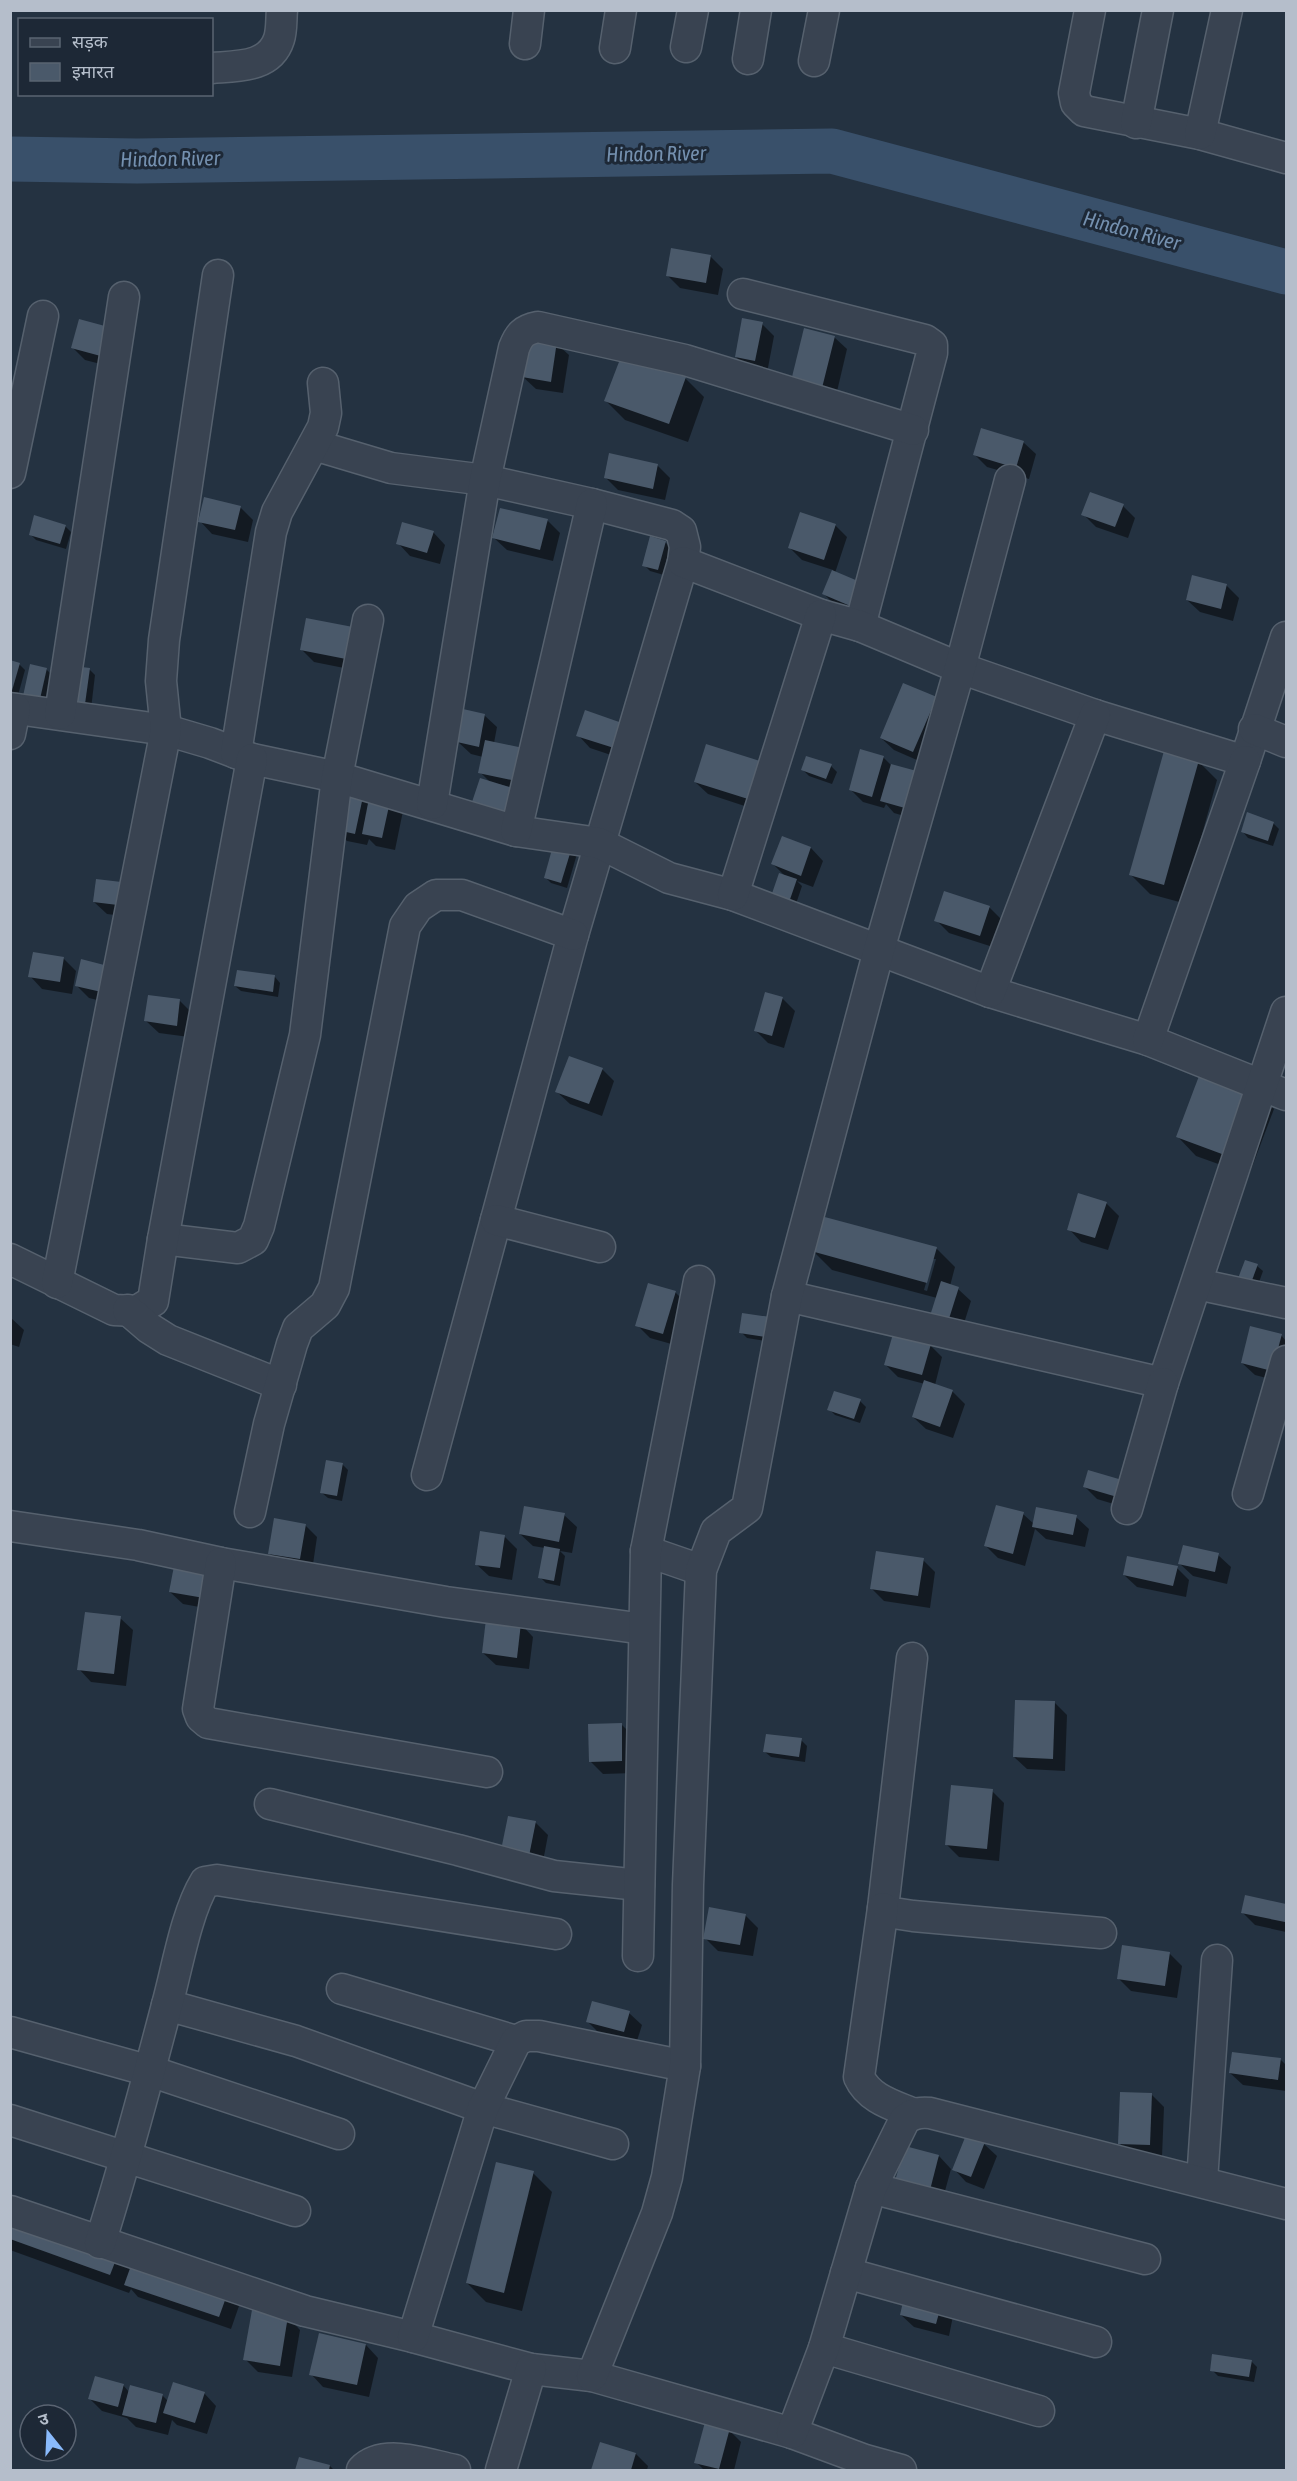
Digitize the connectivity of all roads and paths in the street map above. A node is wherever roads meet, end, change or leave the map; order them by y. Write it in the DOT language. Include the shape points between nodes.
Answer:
graph roads {
  1 [pos="282,10"];
  2 [pos="529,10"];
  3 [pos="621,10"];
  4 [pos="693,10"];
  5 [pos="756,10"];
  6 [pos="824,10"];
  7 [pos="1090,10"];
  8 [pos="1158,10"];
  9 [pos="1227,10"];
  10 [pos="525,44"];
  11 [pos="686,47"];
  12 [pos="615,48"];
  13 [pos="748,59"];
  14 [pos="814,61"];
  15 [pos="213,68"];
  16 [pos="1136,123"];
  17 [pos="1200,135"];
  18 [pos="1287,158"];
  19 [pos="218,275"];
  20 [pos="743,294"];
  21 [pos="124,297"];
  22 [pos="43,316"];
  23 [pos="20,378"];
  24 [pos="323,383"];
  25 [pos="913,430"];
  26 [pos="314,445"];
  27 [pos="10,473"];
  28 [pos="485,480"];
  29 [pos="1010,480"];
  30 [pos="592,504"];
  31 [pos="683,562"];
  32 [pos="821,615"];
  33 [pos="368,620"];
  34 [pos="860,626"];
  35 [pos="1287,637"];
  36 [pos="960,668"];
  37 [pos="60,714"];
  38 [pos="1095,715"];
  39 [pos="12,717"];
  40 [pos="1254,729"];
  41 [pos="166,730"];
  42 [pos="1287,742"];
  43 [pos="244,756"];
  44 [pos="1245,761"];
  45 [pos="337,777"];
  46 [pos="432,804"];
  47 [pos="516,831"];
  48 [pos="599,843"];
  49 [pos="733,895"];
  50 [pos="573,935"];
  51 [pos="879,950"];
  52 [pos="990,992"];
  53 [pos="1287,1012"];
  54 [pos="1148,1040"];
  55 [pos="1274,1089"];
  56 [pos="496,1220"];
  57 [pos="163,1239"];
  58 [pos="600,1247"];
  59 [pos="10,1259"];
  60 [pos="699,1281"];
  61 [pos="57,1283"];
  62 [pos="1197,1284"];
  63 [pos="787,1296"];
  64 [pos="1287,1303"];
  65 [pos="128,1310"];
  66 [pos="1287,1361"];
  67 [pos="1163,1383"];
  68 [pos="281,1385"];
  69 [pos="427,1475"];
  70 [pos="1248,1494"];
  71 [pos="1127,1509"];
  72 [pos="250,1512"];
  73 [pos="10,1526"];
  74 [pos="646,1551"];
  75 [pos="221,1563"];
  76 [pos="701,1570"];
  77 [pos="644,1629"];
  78 [pos="912,1658"];
  79 [pos="487,1772"];
  80 [pos="270,1804"];
  81 [pos="639,1885"];
  82 [pos="883,1908"];
  83 [pos="1101,1933"];
  84 [pos="556,1934"];
  85 [pos="638,1956"];
  86 [pos="1216,1960"];
  87 [pos="342,1989"];
  88 [pos="167,2005"];
  89 [pos="10,2032"];
  90 [pos="516,2041"];
  91 [pos="685,2066"];
  92 [pos="150,2071"];
  93 [pos="483,2108"];
  94 [pos="914,2114"];
  95 [pos="10,2120"];
  96 [pos="339,2134"];
  97 [pos="613,2144"];
  98 [pos="127,2158"];
  99 [pos="1202,2181"];
  100 [pos="872,2188"];
  101 [pos="1287,2204"];
  102 [pos="10,2211"];
  103 [pos="295,2211"];
  104 [pos="100,2243"];
  105 [pos="1144,2259"];
  106 [pos="846,2273"];
  107 [pos="413,2337"];
  108 [pos="1096,2342"];
  109 [pos="824,2348"];
  110 [pos="531,2369"];
  111 [pos="592,2376"];
  112 [pos="1039,2411"];
  113 [pos="792,2433"];
  114 [pos="362,2470"];
  115 [pos="455,2470"];
  116 [pos="501,2470"];
  117 [pos="901,2470"];
  1 -- 15 [label="street" via="279,39 269,56 248,65"];
  2 -- 10 [label="street"];
  3 -- 12 [label="street"];
  4 -- 11 [label="street"];
  5 -- 13 [label="street"];
  6 -- 14 [label="street"];
  7 -- 16 [label="street" via="1074,93 1076,104 1084,111"];
  8 -- 16 [label="street"];
  9 -- 17 [label="street"];
  16 -- 17 [label="street"];
  17 -- 18 [label="street"];
  19 -- 41 [label="street" via="164,640 160,681"];
  20 -- 25 [label="street" via="929,342 933,349"];
  21 -- 37 [label="street"];
  22 -- 23 [label="street"];
  23 -- 27 [label="street"];
  24 -- 26 [label="street" via="326,413"];
  25 -- 28 [label="street" via="685,360 538,327 526,329 514,348"];
  25 -- 34 [label="street"];
  26 -- 28 [label="street" via="391,468"];
  26 -- 43 [label="street" via="277,512 271,532"];
  28 -- 30 [label="street"];
  28 -- 46 [label="street"];
  29 -- 36 [label="street"];
  30 -- 31 [label="street" via="672,525 681,531"];
  30 -- 47 [label="street"];
  31 -- 32 [label="street"];
  31 -- 48 [label="street"];
  32 -- 34 [label="street"];
  32 -- 49 [label="street"];
  33 -- 45 [label="street"];
  34 -- 36 [label="street"];
  35 -- 40 [label="street"];
  36 -- 38 [label="street"];
  36 -- 51 [label="street"];
  37 -- 39 [label="street"];
  37 -- 41 [label="street"];
  38 -- 44 [label="street"];
  38 -- 52 [label="street"];
  40 -- 42 [label="street"];
  40 -- 44 [label="street"];
  41 -- 43 [label="street"];
  41 -- 61 [label="street"];
  43 -- 45 [label="street"];
  43 -- 57 [label="street"];
  44 -- 54 [label="street"];
  45 -- 46 [label="street"];
  45 -- 57 [label="street" via="305,1035 259,1226 253,1240 238,1248"];
  46 -- 47 [label="street"];
  47 -- 48 [label="street"];
  48 -- 49 [label="street" via="669,878"];
  48 -- 50 [label="street"];
  49 -- 51 [label="street"];
  50 -- 56 [label="street"];
  50 -- 68 [label="street" via="462,895 436,896 418,907 405,926 334,1288 325,1305 298,1328"];
  51 -- 52 [label="street"];
  51 -- 63 [label="street"];
  52 -- 54 [label="street"];
  53 -- 55 [label="street"];
  54 -- 55 [label="street"];
  55 -- 62 [label="street"];
  56 -- 58 [label="street"];
  56 -- 69 [label="street"];
  57 -- 65 [label="street" via="153,1301 137,1311"];
  59 -- 61 [label="street"];
  60 -- 74 [label="street"];
  61 -- 65 [label="street" via="114,1310"];
  62 -- 64 [label="street"];
  62 -- 67 [label="street"];
  63 -- 67 [label="street"];
  63 -- 76 [label="street" via="747,1508 716,1531"];
  65 -- 68 [label="street" via="168,1340"];
  66 -- 70 [label="street"];
  67 -- 71 [label="street"];
  68 -- 72 [label="street"];
  73 -- 75 [label="street" via="138,1545"];
  74 -- 76 [label="street"];
  74 -- 77 [label="street"];
  75 -- 77 [label="street" via="446,1602"];
  75 -- 79 [label="street" via="198,1708 208,1723"];
  76 -- 91 [label="street"];
  77 -- 81 [label="street"];
  78 -- 82 [label="street"];
  80 -- 81 [label="street" via="554,1876"];
  81 -- 85 [label="street"];
  82 -- 83 [label="street" via="913,1916"];
  82 -- 94 [label="street" via="859,2077 874,2096"];
  84 -- 88 [label="street" via="217,1880 205,1882"];
  86 -- 99 [label="street"];
  87 -- 90 [label="street"];
  88 -- 92 [label="street"];
  88 -- 93 [label="street" via="296,2041"];
  89 -- 92 [label="street"];
  90 -- 91 [label="street" via="539,2036"];
  90 -- 93 [label="street"];
  91 -- 111 [label="street" via="667,2177 657,2213"];
  92 -- 96 [label="street"];
  92 -- 98 [label="street"];
  93 -- 97 [label="street"];
  93 -- 107 [label="street"];
  94 -- 99 [label="street" via="930,2113"];
  94 -- 100 [label="street" via="904,2121"];
  95 -- 98 [label="street"];
  98 -- 103 [label="street"];
  98 -- 104 [label="street"];
  99 -- 101 [label="street"];
  100 -- 105 [label="street"];
  100 -- 106 [label="street"];
  102 -- 104 [label="street"];
  104 -- 107 [label="street" via="305,2311"];
  106 -- 108 [label="street"];
  106 -- 109 [label="street"];
  107 -- 110 [label="street"];
  109 -- 112 [label="street"];
  109 -- 113 [label="street"];
  110 -- 111 [label="street"];
  110 -- 116 [label="street"];
  111 -- 113 [label="street"];
  113 -- 117 [label="street"];
  114 -- 115 [label="street" via="377,2459 393,2458"];
}
